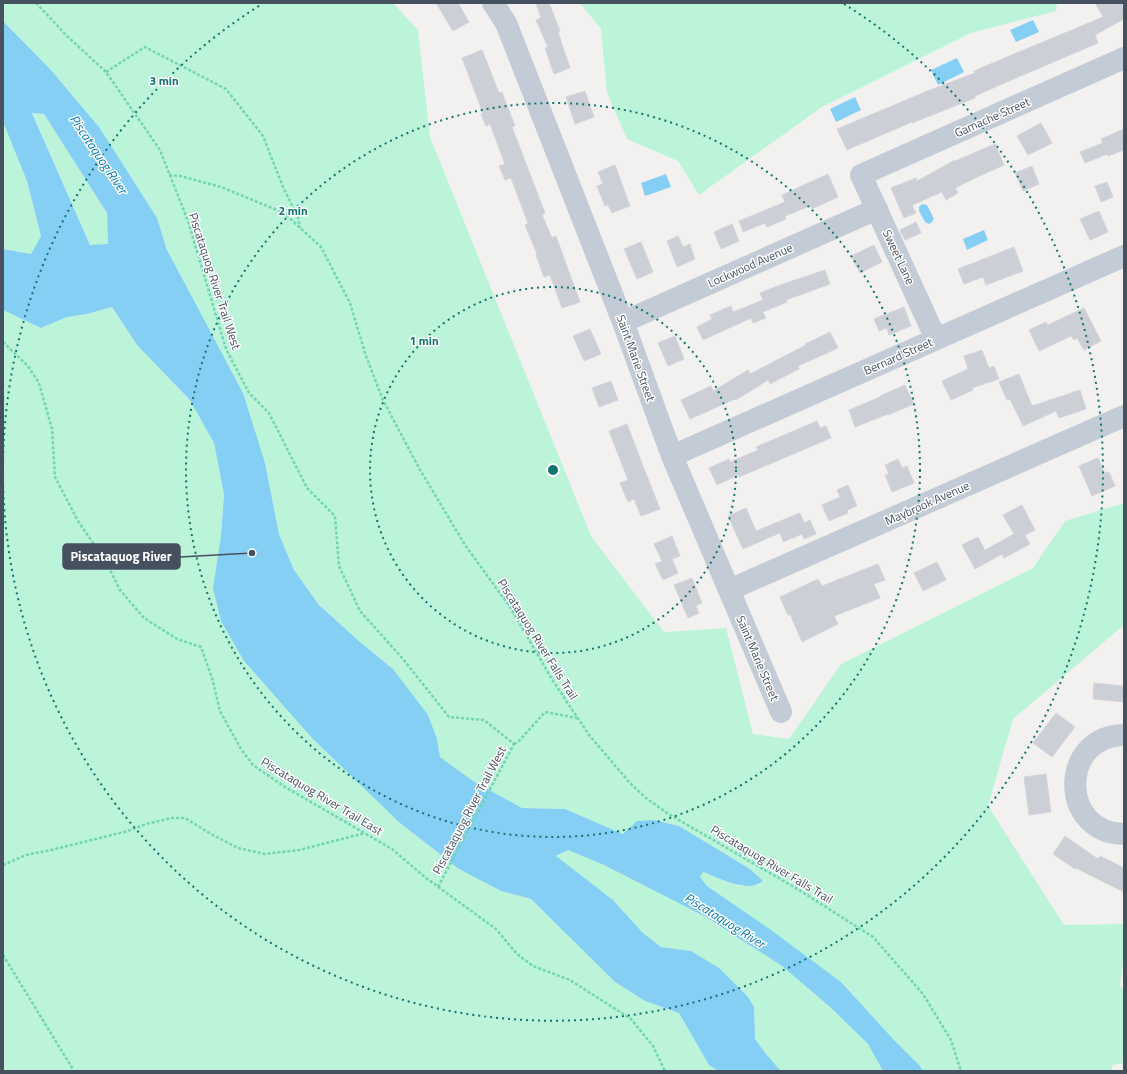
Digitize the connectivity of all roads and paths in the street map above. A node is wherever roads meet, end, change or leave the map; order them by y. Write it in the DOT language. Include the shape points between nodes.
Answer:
graph roads {
  1 [pos="36,3"];
  2 [pos="493,3"];
  3 [pos="1124,58"];
  4 [pos="106,72"];
  5 [pos="169,175"];
  6 [pos="861,175"];
  7 [pos="876,209"];
  8 [pos="301,228"];
  9 [pos="1124,256"];
  10 [pos="623,322"];
  11 [pos="936,339"];
  12 [pos="3,342"];
  13 [pos="1124,416"];
  14 [pos="672,456"];
  15 [pos="729,590"];
  16 [pos="781,712"];
  17 [pos="578,718"];
  18 [pos="1124,735"];
  19 [pos="514,744"];
  20 [pos="365,833"];
  21 [pos="1124,834"];
  22 [pos="3,865"];
  23 [pos="438,887"];
  24 [pos="3,955"];
  25 [pos="74,1071"];
  26 [pos="665,1071"];
  27 [pos="961,1071"];
  1 -- 4 [label="path, Piscataquog River Trail West"];
  2 -- 10 [label="street, Saint Marie Street" via="506,23"];
  3 -- 6 [label="street, Gamache Street"];
  4 -- 5 [label="path, Piscataquog River Trail West" via="160,150"];
  4 -- 8 [label="path" via="145,47 226,89 263,136"];
  5 -- 8 [label="path, Piscataquog River Falls Trail" via="221,187 284,213"];
  5 -- 19 [label="path, Piscataquog River Trail West" via="188,221 226,349 249,393 269,413 307,488 334,516 339,566 360,611 449,716 484,720"];
  6 -- 7 [label="street, Sweet Lane"];
  7 -- 10 [label="street, Lockwood Avenue"];
  7 -- 11 [label="street, Sweet Lane"];
  8 -- 17 [label="path, Piscataquog River Falls Trail" via="321,247 350,303 383,400 419,468 465,545 510,607"];
  9 -- 11 [label="street, Bernard Street"];
  10 -- 14 [label="street, Saint Marie Street"];
  11 -- 14 [label="street, Bernard Street"];
  12 -- 20 [label="path, Piscataquog River Trail East" via="28,366 39,383 52,429 54,477 78,521 106,562 120,590 144,618 177,640 201,646 220,711 253,765 285,787"];
  13 -- 15 [label="street, Maybrook Avenue"];
  14 -- 15 [label="street, Saint Marie Street"];
  15 -- 16 [label="street, Saint Marie Street"];
  17 -- 19 [label="path" via="545,712"];
  17 -- 27 [label="path, Piscataquog River Falls Trail" via="589,735 646,798 873,937 923,994 951,1040"];
  18 -- 21 [label="street" via="1111,736 1091,747 1078,766 1075,788 1077,800 1088,819 1107,832"];
  19 -- 23 [label="path, Piscataquog River Trail West"];
  20 -- 22 [label="path" via="299,850 265,854 238,848 185,818 172,818 26,855"];
  20 -- 23 [label="path, Piscataquog River Trail East" via="392,849"];
  23 -- 26 [label="path, Piscataquog River Trail East" via="496,929 517,954 533,966 570,980 631,1019 653,1046"];
  24 -- 25 [label="path"];
}
